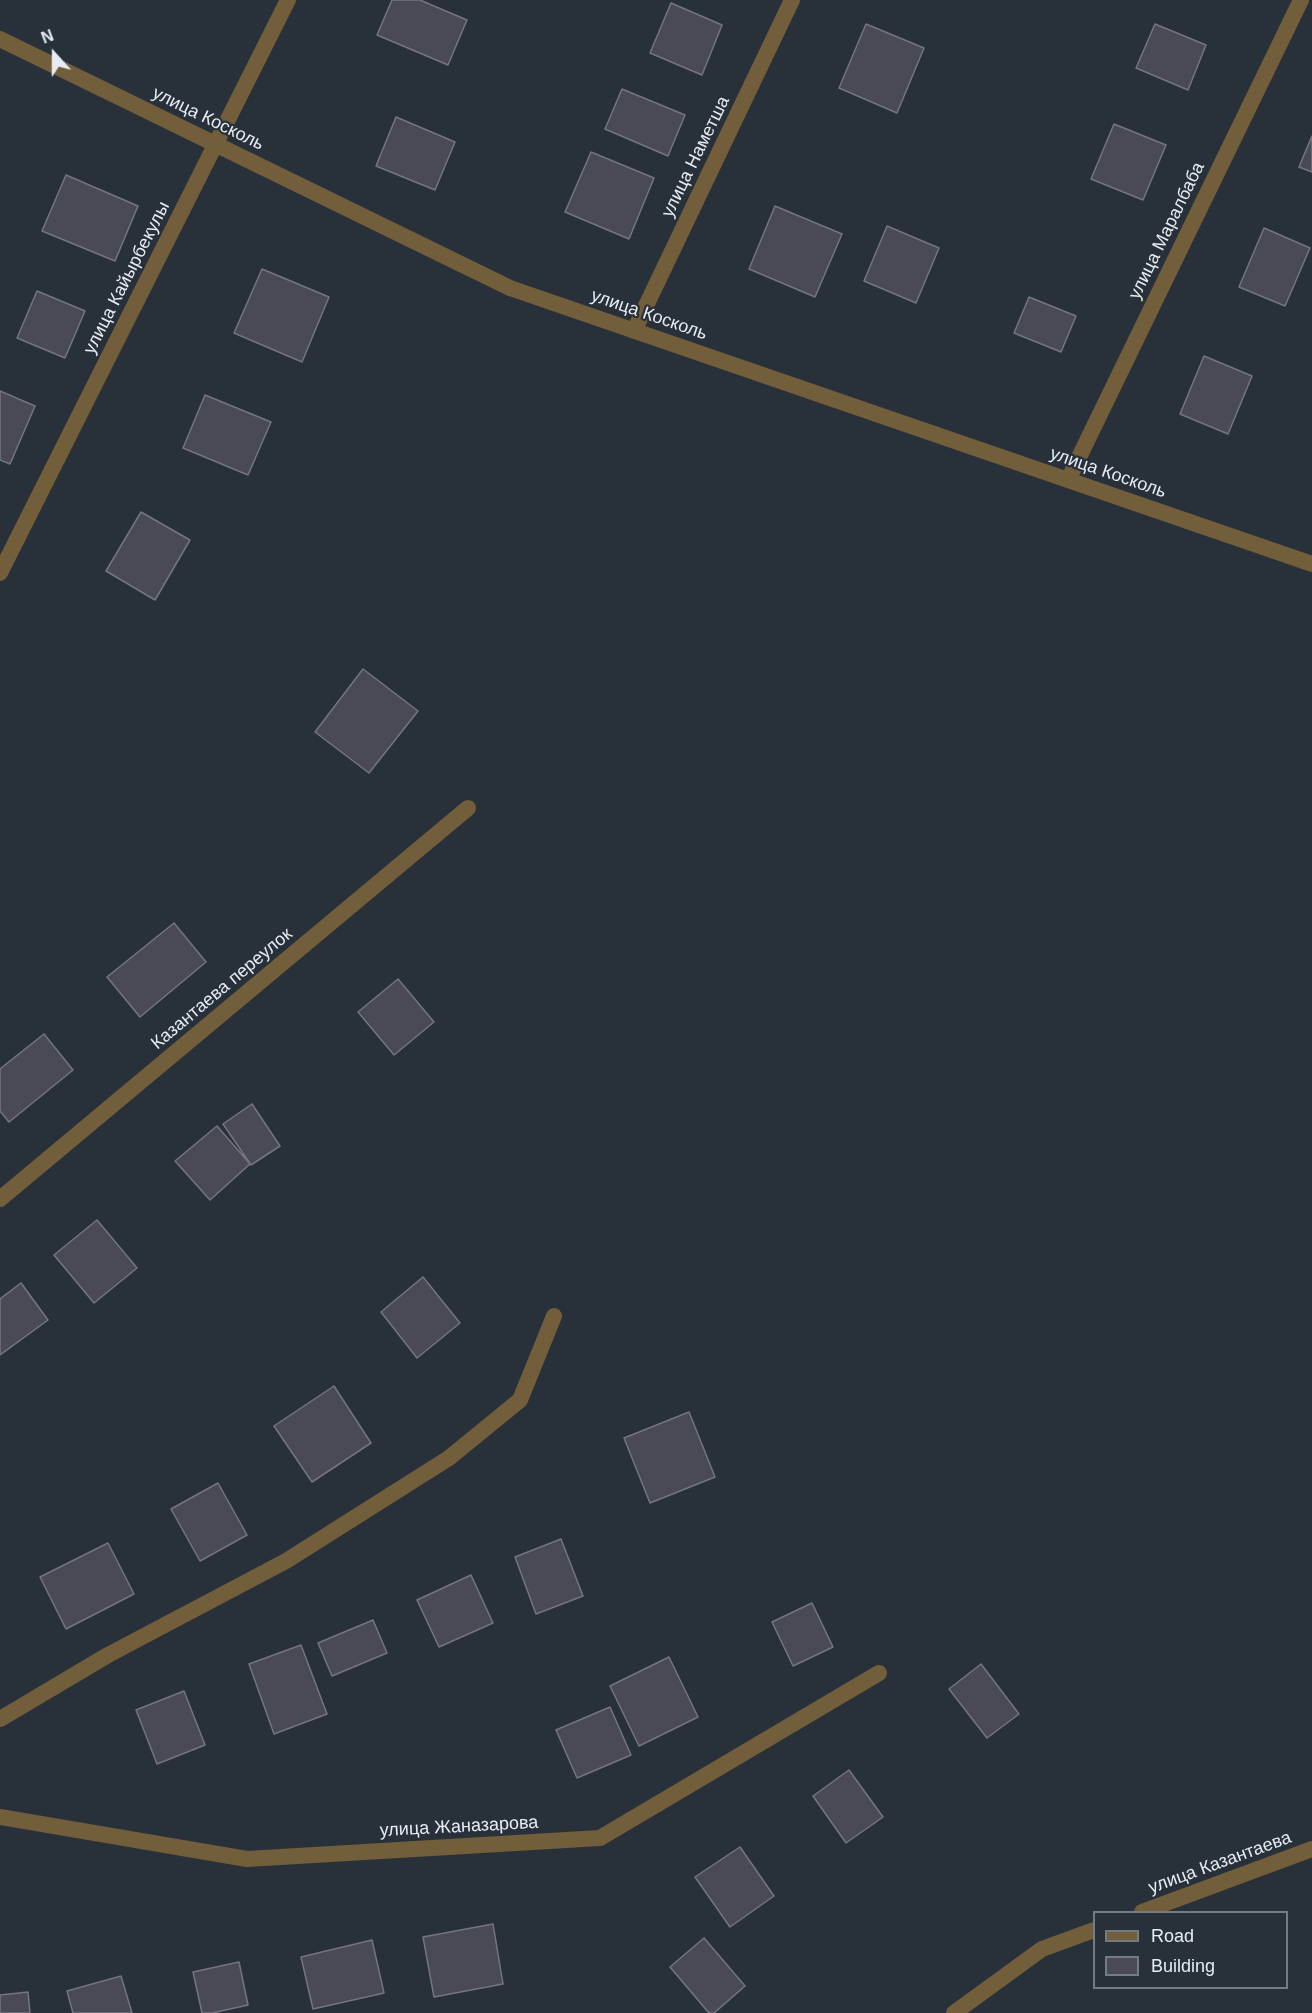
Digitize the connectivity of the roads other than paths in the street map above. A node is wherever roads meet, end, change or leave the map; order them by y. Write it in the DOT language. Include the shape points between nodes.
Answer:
graph roads {
  1 [pos="288,0"];
  2 [pos="792,0"];
  3 [pos="1302,0"];
  4 [pos="0,39"];
  5 [pos="216,144"];
  6 [pos="634,331"];
  7 [pos="1068,480"];
  8 [pos="1312,564"];
  9 [pos="0,573"];
  10 [pos="468,808"];
  11 [pos="0,1199"];
  12 [pos="554,1316"];
  13 [pos="879,1673"];
  14 [pos="0,1719"];
  15 [pos="0,1817"];
  16 [pos="1312,1849"];
  17 [pos="1145,1911"];
  18 [pos="1093,1931"];
  19 [pos="954,2013"];
  1 -- 5 [label="street, улица Кайырбекулы"];
  2 -- 6 [label="street, улица Наметша"];
  3 -- 7 [label="street, улица Маралбаба"];
  4 -- 5 [label="street, улица Косколь"];
  5 -- 6 [label="street, улица Косколь" via="510,288"];
  5 -- 9 [label="street, улица Кайырбекулы"];
  6 -- 7 [label="street, улица Косколь"];
  7 -- 8 [label="street, улица Косколь"];
  10 -- 11 [label="street, Казантаева переулок"];
  12 -- 14 [label="street" via="520,1400 449,1458 286,1561 108,1655"];
  13 -- 15 [label="street, улица Жаназарова" via="600,1838 247,1859"];
  16 -- 17 [label="street, улица Казантаева"];
  18 -- 19 [label="street" via="1042,1949"];
}
